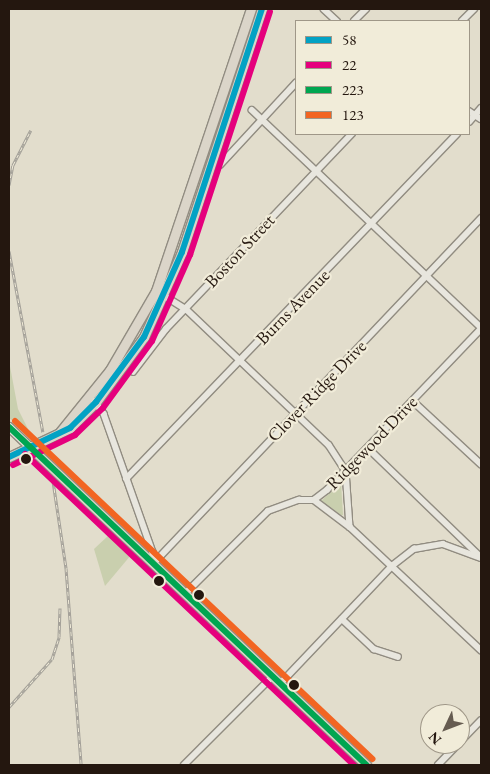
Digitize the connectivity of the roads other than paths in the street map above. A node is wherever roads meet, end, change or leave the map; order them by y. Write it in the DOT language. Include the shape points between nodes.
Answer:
graph roads {
  1 [pos="251,9"];
  2 [pos="262,9"];
  3 [pos="324,9"];
  4 [pos="366,9"];
  5 [pos="474,9"];
  6 [pos="336,20"];
  7 [pos="355,20"];
  8 [pos="463,20"];
  9 [pos="295,84"];
  10 [pos="481,108"];
  11 [pos="252,110"];
  12 [pos="470,112"];
  13 [pos="475,115"];
  14 [pos="481,119"];
  15 [pos="262,120"];
  16 [pos="470,121"];
  17 [pos="351,135"];
  18 [pos="456,135"];
  19 [pos="220,166"];
  20 [pos="316,172"];
  21 [pos="481,218"];
  22 [pos="371,224"];
  23 [pos="426,276"];
  24 [pos="156,291"];
  25 [pos="165,295"];
  26 [pos="186,309"];
  27 [pos="481,328"];
  28 [pos="241,361"];
  29 [pos="133,372"];
  30 [pos="89,396"];
  31 [pos="413,401"];
  32 [pos="96,402"];
  33 [pos="296,413"];
  34 [pos="9,427"];
  35 [pos="60,432"];
  36 [pos="31,448"];
  37 [pos="368,448"];
  38 [pos="9,456"];
  39 [pos="481,464"];
  40 [pos="346,471"];
  41 [pos="126,479"];
  42 [pos="314,500"];
  43 [pos="350,526"];
  44 [pos="458,536"];
  45 [pos="451,546"];
  46 [pos="481,558"];
  47 [pos="153,564"];
  48 [pos="392,566"];
  49 [pos="185,594"];
  50 [pos="342,619"];
  51 [pos="481,650"];
  52 [pos="398,657"];
  53 [pos="272,677"];
  54 [pos="280,684"];
  55 [pos="481,720"];
  56 [pos="470,732"];
  57 [pos="448,754"];
  58 [pos="184,765"];
  59 [pos="366,765"];
  60 [pos="438,765"];
  1 -- 24 [label="main road"];
  2 -- 25 [label="main road"];
  3 -- 6 [label="street"];
  4 -- 7 [label="street"];
  5 -- 8 [label="street"];
  9 -- 15 [label="street"];
  10 -- 13 [label="street"];
  11 -- 15 [label="street"];
  12 -- 13 [label="street"];
  13 -- 14 [label="street"];
  13 -- 16 [label="street"];
  15 -- 19 [label="street"];
  15 -- 20 [label="street"];
  17 -- 20 [label="street, Boston Street"];
  18 -- 22 [label="street, Burns Avenue"];
  20 -- 22 [label="street"];
  20 -- 26 [label="street, Boston Street"];
  21 -- 23 [label="street, Clover Ridge Drive"];
  22 -- 23 [label="street"];
  22 -- 28 [label="street, Burns Avenue"];
  23 -- 27 [label="street"];
  23 -- 33 [label="street, Clover Ridge Drive"];
  24 -- 25 [label="street"];
  24 -- 30 [label="main road" via="129,341"];
  25 -- 26 [label="street"];
  25 -- 32 [label="main road" via="126,364"];
  26 -- 28 [label="street"];
  26 -- 29 [label="street, Boston Street"];
  27 -- 31 [label="street, Ridgewood Drive"];
  28 -- 33 [label="street"];
  28 -- 41 [label="street, Burns Avenue"];
  30 -- 32 [label="street"];
  30 -- 35 [label="main road"];
  31 -- 37 [label="street, Ridgewood Drive"];
  31 -- 39 [label="street"];
  32 -- 35 [label="main road" via="70,428"];
  32 -- 41 [label="street" via="104,414"];
  33 -- 40 [label="street" via="339,457"];
  33 -- 47 [label="street, Clover Ridge Drive"];
  34 -- 36 [label="main road"];
  35 -- 36 [label="main road"];
  36 -- 38 [label="main road"];
  36 -- 47 [label="main road"];
  37 -- 40 [label="street, Ridgewood Drive"];
  37 -- 44 [label="street"];
  40 -- 42 [label="street, Ridgewood Drive"];
  40 -- 43 [label="street"];
  41 -- 47 [label="street" via="153,552"];
  42 -- 43 [label="street"];
  42 -- 49 [label="street, Ridgewood Drive" via="292,501 268,511"];
  43 -- 48 [label="street"];
  44 -- 45 [label="street"];
  44 -- 46 [label="street"];
  45 -- 46 [label="street"];
  45 -- 48 [label="street" via="420,547"];
  47 -- 49 [label="main road"];
  48 -- 50 [label="street"];
  48 -- 51 [label="street"];
  49 -- 53 [label="main road"];
  50 -- 52 [label="street" via="374,649"];
  50 -- 54 [label="street"];
  53 -- 54 [label="main road"];
  53 -- 58 [label="street"];
  54 -- 59 [label="main road"];
  55 -- 56 [label="street"];
  57 -- 60 [label="street"];
}
